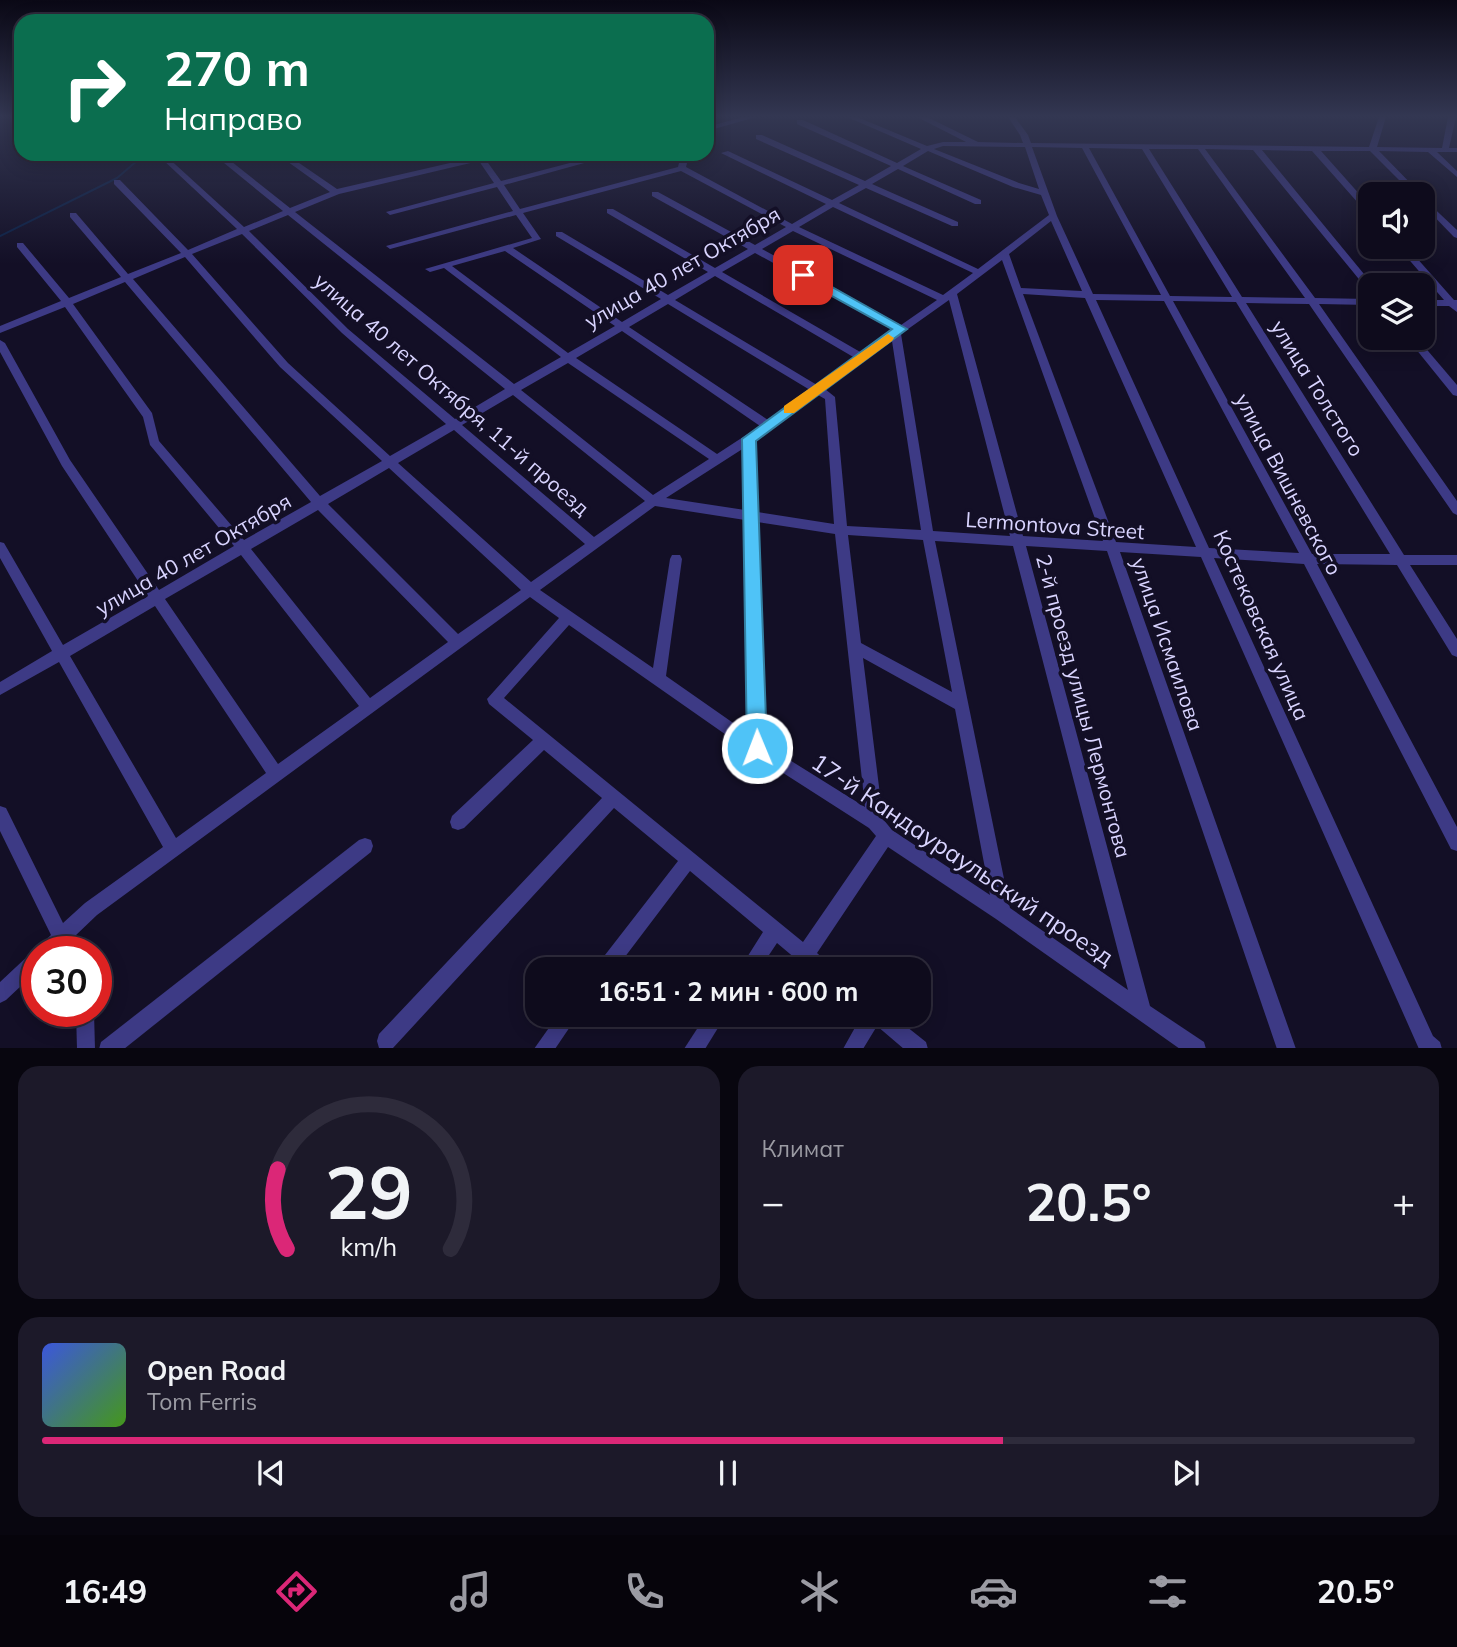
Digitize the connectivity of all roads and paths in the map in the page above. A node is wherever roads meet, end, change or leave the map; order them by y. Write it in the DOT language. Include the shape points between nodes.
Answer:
graph roads {
  1 [pos="175,166"];
  2 [pos="231,166"];
  3 [pos="299,166"];
  4 [pos="440,166"];
  5 [pos="486,166"];
  6 [pos="567,166"];
  7 [pos="752,166"];
  8 [pos="823,166"];
  9 [pos="895,166"];
  10 [pos="899,166"];
  11 [pos="971,166"];
  12 [pos="1036,166"];
  13 [pos="1095,166"];
  14 [pos="1156,166"];
  15 [pos="1214,166"];
  16 [pos="1271,166"];
  17 [pos="1330,166"];
  18 [pos="1389,166"];
  19 [pos="682,168"];
  20 [pos="117,182"];
  21 [pos="1405,182"];
  22 [pos="498,184"];
  23 [pos="864,184"];
  24 [pos="336,192"];
  25 [pos="654,194"];
  26 [pos="1046,194"];
  27 [pos="1358,198"];
  28 [pos="978,202"];
  29 [pos="830,204"];
  30 [pos="519,211"];
  31 [pos="610,211"];
  32 [pos="286,212"];
  33 [pos="390,212"];
  34 [pos="1435,212"];
  35 [pos="73,215"];
  36 [pos="1053,216"];
  37 [pos="954,224"];
  38 [pos="790,226"];
  39 [pos="243,229"];
  40 [pos="559,234"];
  41 [pos="1457,235"];
  42 [pos="20,246"];
  43 [pos="390,246"];
  44 [pos="507,248"];
  45 [pos="754,249"];
  46 [pos="186,253"];
  47 [pos="1004,254"];
  48 [pos="1413,259"];
  49 [pos="448,267"];
  50 [pos="430,269"];
  51 [pos="713,272"];
  52 [pos="978,272"];
  53 [pos="1358,273"];
  54 [pos="126,278"];
  55 [pos="1018,291"];
  56 [pos="947,296"];
  57 [pos="1092,297"];
  58 [pos="666,299"];
  59 [pos="1167,299"];
  60 [pos="66,301"];
  61 [pos="1241,301"];
  62 [pos="1313,302"];
  63 [pos="1358,302"];
  64 [pos="1435,304"];
  65 [pos="1455,305"];
  66 [pos="622,325"];
  67 [pos="0,330"];
  68 [pos="898,330"];
  69 [pos="0,343"];
  70 [pos="1422,350"];
  71 [pos="567,357"];
  72 [pos="861,357"];
  73 [pos="514,388"];
  74 [pos="818,389"];
  75 [pos="1457,392"];
  76 [pos="453,423"];
  77 [pos="767,425"];
  78 [pos="749,439"];
  79 [pos="718,460"];
  80 [pos="389,461"];
  81 [pos="653,501"];
  82 [pos="318,502"];
  83 [pos="1457,510"];
  84 [pos="752,516"];
  85 [pos="841,530"];
  86 [pos="928,536"];
  87 [pos="1019,541"];
  88 [pos="594,544"];
  89 [pos="0,547"];
  90 [pos="242,547"];
  91 [pos="1112,548"];
  92 [pos="1206,553"];
  93 [pos="676,559"];
  94 [pos="1308,559"];
  95 [pos="1401,559"];
  96 [pos="1457,560"];
  97 [pos="530,590"];
  98 [pos="157,598"];
  99 [pos="568,617"];
  100 [pos="457,642"];
  101 [pos="854,646"];
  102 [pos="1457,651"];
  103 [pos="60,653"];
  104 [pos="658,680"];
  105 [pos="0,689"];
  106 [pos="961,705"];
  107 [pos="369,707"];
  108 [pos="544,740"];
  109 [pos="757,748"];
  110 [pos="276,774"];
  111 [pos="613,797"];
  112 [pos="0,814"];
  113 [pos="458,822"];
  114 [pos="880,829"];
  115 [pos="1457,843"];
  116 [pos="365,846"];
  117 [pos="173,849"];
  118 [pos="689,859"];
  119 [pos="1002,913"];
  120 [pos="775,930"];
  121 [pos="61,936"];
  122 [pos="62,936"];
  123 [pos="805,955"];
  124 [pos="614,957"];
  125 [pos="757,957"];
  126 [pos="807,957"];
  127 [pos="21,974"];
  128 [pos="0,993"];
  129 [pos="1142,1008"];
  130 [pos="85,1027"];
  131 [pos="560,1027"];
  132 [pos="708,1027"];
  133 [pos="865,1027"];
  134 [pos="893,1027"];
  135 [pos="386,1041"];
  136 [pos="86,1048"];
  137 [pos="108,1048"];
  138 [pos="543,1048"];
  139 [pos="693,1048"];
  140 [pos="852,1048"];
  141 [pos="919,1048"];
  142 [pos="1197,1048"];
  143 [pos="1287,1048"];
  144 [pos="1433,1048"];
  1 -- 39 [label="street, улица 40 лет Октября, 11-й проезд"];
  2 -- 32 [label="street"];
  3 -- 24 [label="street"];
  4 -- 24 [label="street"];
  5 -- 22 [label="street"];
  6 -- 22 [label="street"];
  7 -- 29 [label="street"];
  8 -- 23 [label="street"];
  9 -- 23 [label="street, улица 40 лет Октября"];
  10 -- 28 [label="street"];
  11 -- 26 [label="street"];
  12 -- 26 [label="street, Костековская улица"];
  13 -- 59 [label="street, улица Вишневского"];
  14 -- 61 [label="street, улица Толстого"];
  15 -- 62 [label="street"];
  16 -- 53 [label="street"];
  17 -- 27 [label="street"];
  18 -- 21 [label="street"];
  19 -- 30 [label="street"];
  19 -- 38 [label="street"];
  20 -- 46 [label="street, 17-й Кандаураульский проезд"];
  22 -- 30 [label="street"];
  22 -- 33 [label="street"];
  23 -- 29 [label="street, улица 40 лет Октября"];
  23 -- 37 [label="street"];
  24 -- 32 [label="street"];
  25 -- 45 [label="street"];
  26 -- 36 [label="street, Костековская улица"];
  29 -- 38 [label="street, улица 40 лет Октября"];
  29 -- 52 [label="street"];
  30 -- 43 [label="street"];
  30 -- 44 [label="street" via="537,239"];
  31 -- 51 [label="street"];
  32 -- 39 [label="street"];
  32 -- 73 [label="street"];
  34 -- 41 [label="street"];
  35 -- 54 [label="street"];
  36 -- 47 [label="street"];
  36 -- 57 [label="street, Костековская улица"];
  38 -- 45 [label="street, улица 40 лет Октября"];
  38 -- 56 [label="street"];
  39 -- 46 [label="street"];
  39 -- 76 [label="street, улица 40 лет Октября, 11-й проезд" via="345,331"];
  40 -- 58 [label="street"];
  42 -- 60 [label="street"];
  44 -- 50 [label="street"];
  44 -- 66 [label="street"];
  45 -- 51 [label="street, улица 40 лет Октября"];
  45 -- 68 [label="street"];
  46 -- 54 [label="street"];
  46 -- 80 [label="street, 17-й Кандаураульский проезд" via="284,365"];
  47 -- 52 [label="street"];
  47 -- 55 [label="street, улица Исмаилова"];
  48 -- 65 [label="street"];
  49 -- 71 [label="street"];
  51 -- 58 [label="street, улица 40 лет Октября"];
  51 -- 72 [label="street"];
  52 -- 56 [label="street"];
  54 -- 60 [label="street"];
  54 -- 82 [label="street"];
  55 -- 57 [label="street"];
  55 -- 91 [label="street, улица Исмаилова"];
  56 -- 68 [label="street"];
  56 -- 87 [label="street, 2-й проезд улицы Лермонтова"];
  57 -- 59 [label="street"];
  57 -- 92 [label="street, Костековская улица"];
  58 -- 66 [label="street, улица 40 лет Октября"];
  58 -- 74 [label="street"];
  59 -- 61 [label="street"];
  59 -- 94 [label="street, улица Вишневского"];
  60 -- 67 [label="street"];
  60 -- 90 [label="street" via="148,416 153,442"];
  61 -- 62 [label="street"];
  61 -- 95 [label="street, улица Толстого"];
  62 -- 63 [label="street"];
  62 -- 83 [label="street"];
  64 -- 65 [label="street"];
  66 -- 71 [label="street, улица 40 лет Октября"];
  66 -- 77 [label="street"];
  68 -- 72 [label="street"];
  68 -- 86 [label="street"];
  69 -- 98 [label="street" via="66,463"];
  70 -- 75 [label="street"];
  71 -- 73 [label="street, улица 40 лет Октября"];
  71 -- 79 [label="street"];
  72 -- 74 [label="street"];
  73 -- 76 [label="street, улица 40 лет Октября"];
  73 -- 81 [label="street"];
  74 -- 77 [label="street"];
  74 -- 85 [label="street" via="830,397"];
  76 -- 80 [label="street, улица 40 лет Октября"];
  76 -- 88 [label="street, улица 40 лет Октября, 11-й проезд"];
  77 -- 78 [label="street"];
  78 -- 79 [label="street"];
  78 -- 84 [label="street"];
  79 -- 81 [label="street"];
  80 -- 82 [label="street, улица 40 лет Октября"];
  80 -- 97 [label="street, 17-й Кандаураульский проезд"];
  81 -- 84 [label="street, Lermontova Street"];
  81 -- 88 [label="street"];
  82 -- 90 [label="street, улица 40 лет Октября"];
  82 -- 100 [label="street"];
  84 -- 85 [label="street, Lermontova Street"];
  84 -- 109 [label="street"];
  85 -- 86 [label="street, Lermontova Street"];
  85 -- 101 [label="street"];
  86 -- 87 [label="street, Lermontova Street"];
  86 -- 106 [label="street"];
  87 -- 91 [label="street, Lermontova Street"];
  87 -- 129 [label="street, 2-й проезд улицы Лермонтова"];
  88 -- 97 [label="street"];
  89 -- 103 [label="street"];
  90 -- 98 [label="street, улица 40 лет Октября"];
  90 -- 107 [label="street"];
  91 -- 92 [label="street, Lermontova Street"];
  91 -- 143 [label="street, улица Исмаилова"];
  92 -- 94 [label="street, Lermontova Street"];
  92 -- 144 [label="street, Костековская улица" via="1426,1043"];
  93 -- 104 [label="street"];
  94 -- 95 [label="street, Lermontova Street"];
  94 -- 115 [label="street, улица Вишневского"];
  95 -- 96 [label="street, Lermontova Street"];
  95 -- 102 [label="street, улица Толстого"];
  97 -- 99 [label="street, 17-й Кандаураульский проезд"];
  97 -- 100 [label="street"];
  98 -- 103 [label="street, улица 40 лет Октября"];
  98 -- 110 [label="street"];
  99 -- 104 [label="street, 17-й Кандаураульский проезд"];
  99 -- 108 [label="street" via="494,699"];
  100 -- 107 [label="street"];
  101 -- 106 [label="street"];
  101 -- 114 [label="street"];
  103 -- 105 [label="street, улица 40 лет Октября"];
  103 -- 117 [label="street"];
  104 -- 109 [label="street, 17-й Кандаураульский проезд"];
  106 -- 119 [label="street"];
  107 -- 110 [label="street"];
  108 -- 111 [label="street"];
  108 -- 113 [label="street"];
  109 -- 114 [label="street, 17-й Кандаураульский проезд"];
  110 -- 117 [label="street"];
  111 -- 118 [label="street"];
  111 -- 135 [label="street"];
  112 -- 121 [label="street"];
  114 -- 119 [label="street, 17-й Кандаураульский проезд"];
  114 -- 123 [label="street"];
  116 -- 137 [label="street"];
  117 -- 122 [label="street"];
  118 -- 120 [label="street"];
  118 -- 124 [label="street"];
  119 -- 129 [label="street, 17-й Кандаураульский проезд"];
  120 -- 123 [label="street"];
  120 -- 125 [label="street"];
  123 -- 126 [label="street"];
  127 -- 128 [label="street"];
  129 -- 142 [label="street, 17-й Кандаураульский проезд"];
  130 -- 136 [label="street"];
  131 -- 138 [label="street"];
  132 -- 139 [label="street"];
  133 -- 140 [label="street"];
  134 -- 141 [label="street"];
}
